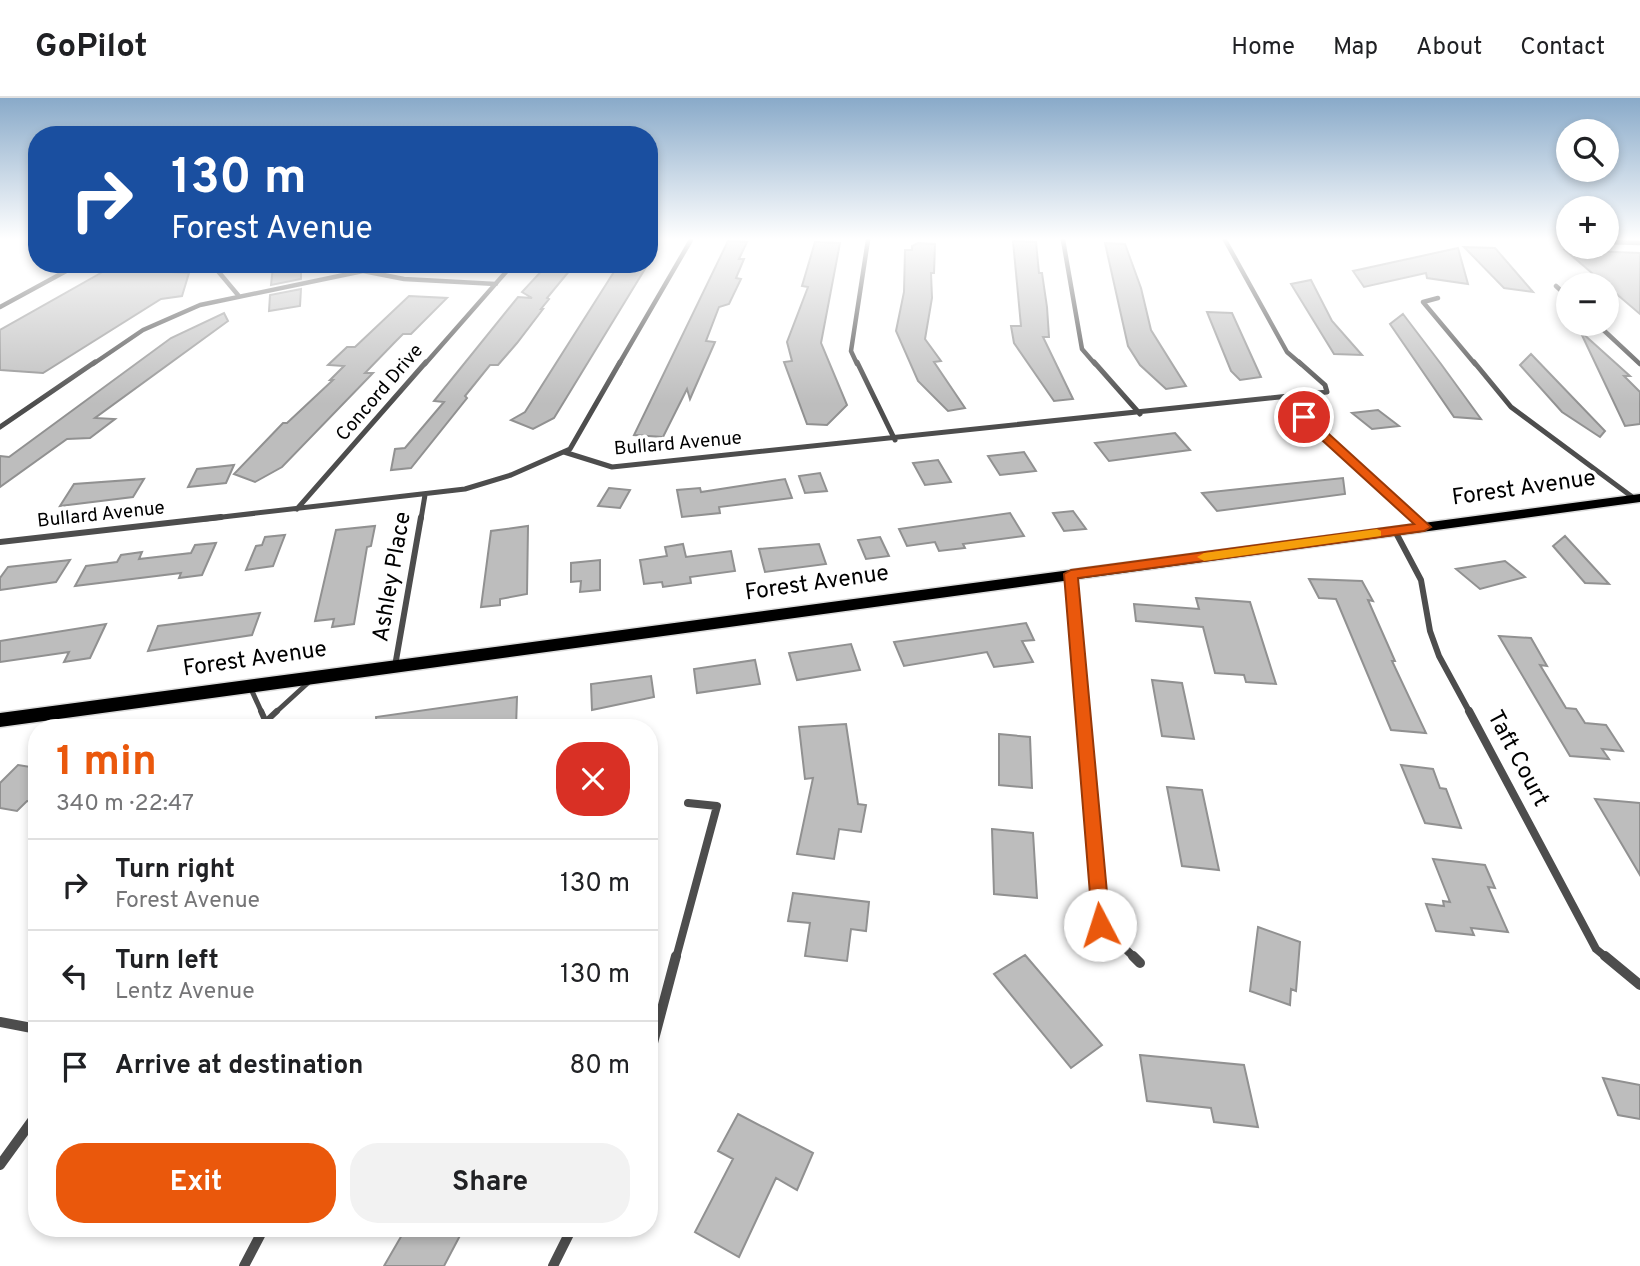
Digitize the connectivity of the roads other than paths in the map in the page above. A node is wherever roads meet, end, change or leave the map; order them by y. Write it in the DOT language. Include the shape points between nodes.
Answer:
graph roads {
  1 [pos="23,295"];
  2 [pos="238,295"];
  3 [pos="487,295"];
  4 [pos="659,295"];
  5 [pos="860,295"];
  6 [pos="1073,295"];
  7 [pos="1255,295"];
  8 [pos="1438,298"];
  9 [pos="0,307"];
  10 [pos="1610,336"];
  11 [pos="1640,364"];
  12 [pos="1283,399"];
  13 [pos="1140,414"];
  14 [pos="0,427"];
  15 [pos="895,440"];
  16 [pos="564,452"];
  17 [pos="425,495"];
  18 [pos="1638,499"];
  19 [pos="297,509"];
  20 [pos="1424,527"];
  21 [pos="1395,531"];
  22 [pos="0,542"];
  23 [pos="1071,574"];
  24 [pos="395,666"];
  25 [pos="315,677"];
  26 [pos="250,686"];
  27 [pos="265,719"];
  28 [pos="266,719"];
  29 [pos="0,720"];
  30 [pos="688,803"];
  31 [pos="1140,963"];
  32 [pos="1640,985"];
  33 [pos="0,1022"];
  34 [pos="658,1025"];
  35 [pos="28,1027"];
  36 [pos="28,1126"];
  37 [pos="0,1165"];
  38 [pos="259,1237"];
  39 [pos="568,1237"];
  40 [pos="244,1266"];
  41 [pos="553,1266"];
  1 -- 9 [label="street"];
  2 -- 14 [label="street" via="178,313 143,330"];
  3 -- 19 [label="street, Concord Drive"];
  4 -- 16 [label="street" via="570,449"];
  5 -- 15 [label="street" via="851,351"];
  6 -- 13 [label="street" via="1082,349"];
  7 -- 12 [label="street, Bullard Avenue" via="1287,352 1328,389 1322,395"];
  8 -- 18 [label="street" via="1423,302 1511,407"];
  10 -- 11 [label="street"];
  12 -- 13 [label="street, Bullard Avenue"];
  12 -- 20 [label="street"];
  13 -- 15 [label="street, Bullard Avenue"];
  15 -- 16 [label="street, Bullard Avenue" via="612,467"];
  16 -- 17 [label="street, Bullard Avenue" via="489,483"];
  17 -- 19 [label="street, Bullard Avenue"];
  17 -- 24 [label="street, Ashley Place"];
  18 -- 20 [label="main road, Forest Avenue"];
  19 -- 22 [label="street, Bullard Avenue"];
  20 -- 21 [label="main road, Forest Avenue"];
  21 -- 23 [label="main road, Forest Avenue"];
  21 -- 32 [label="street, Taft Court" via="1421,580 1439,656 1596,949"];
  23 -- 24 [label="main road, Forest Avenue"];
  23 -- 31 [label="street" via="1100,925"];
  24 -- 25 [label="main road, Forest Avenue"];
  25 -- 26 [label="main road, Forest Avenue"];
  25 -- 28 [label="lane"];
  26 -- 27 [label="lane"];
  26 -- 29 [label="main road, Forest Avenue"];
  30 -- 34 [label="street" via="717,806"];
  33 -- 35 [label="street"];
  36 -- 37 [label="street"];
  38 -- 40 [label="street"];
  39 -- 41 [label="street"];
}
